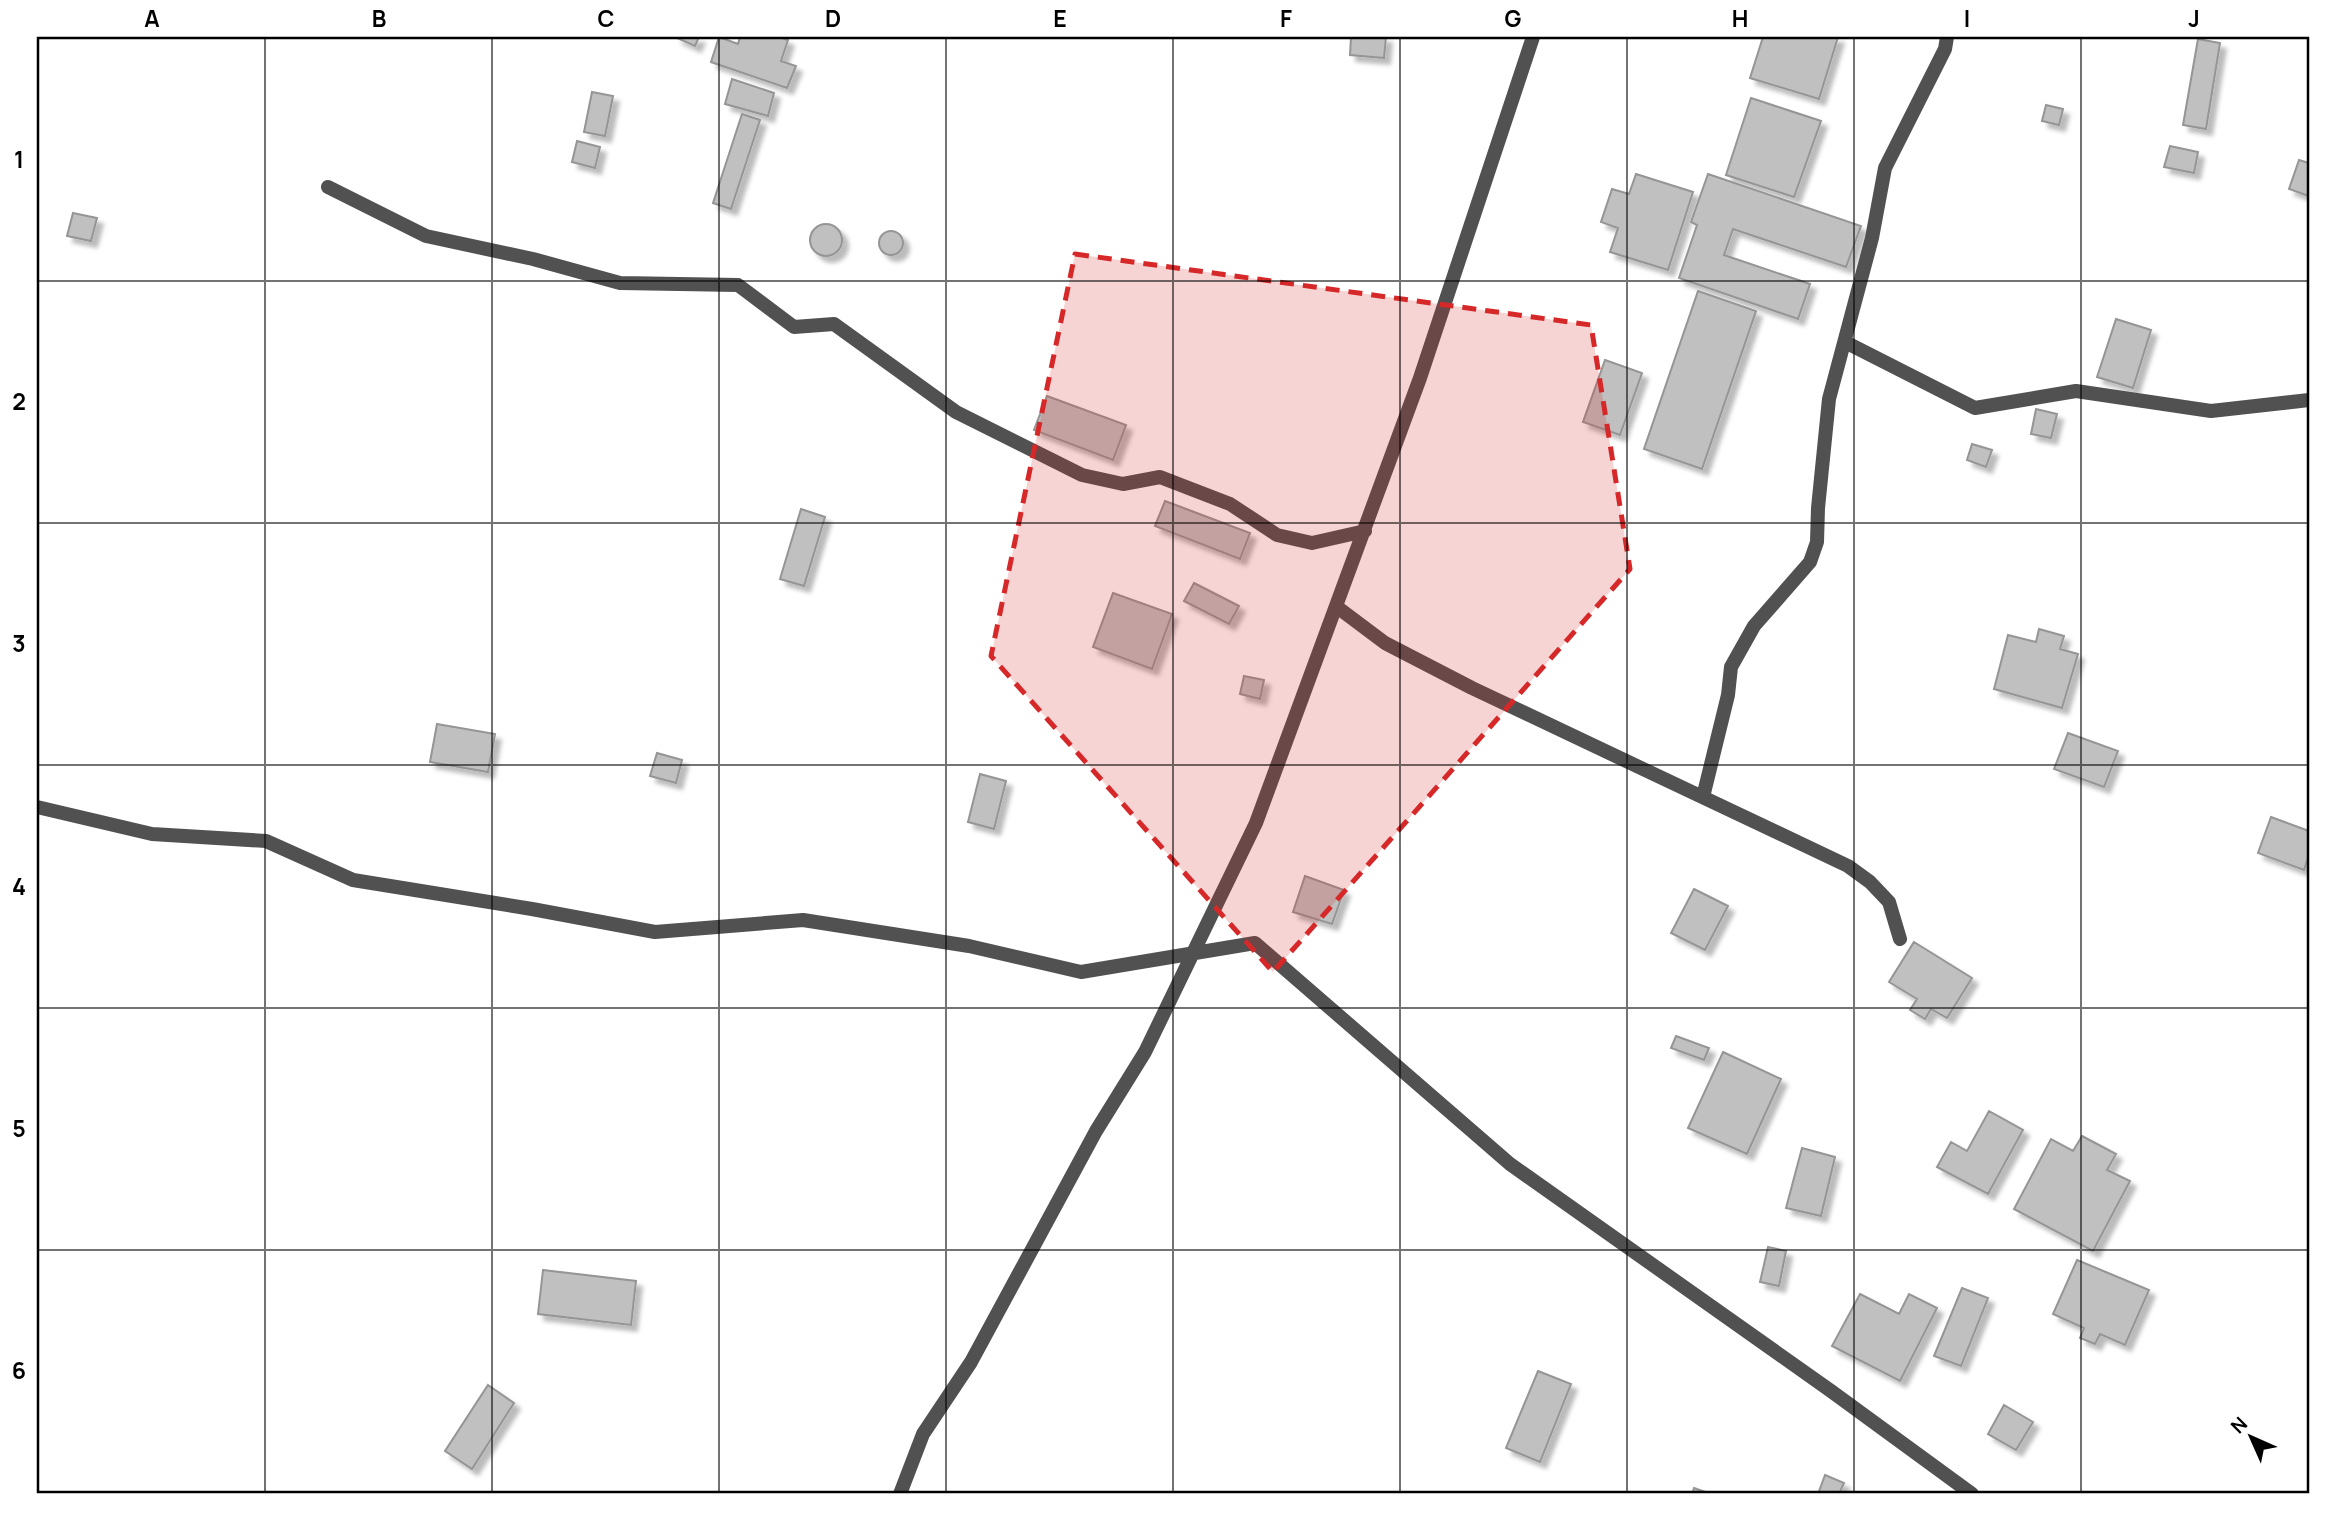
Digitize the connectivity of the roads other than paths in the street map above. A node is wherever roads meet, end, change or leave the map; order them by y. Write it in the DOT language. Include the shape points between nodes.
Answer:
graph roads {
  1 [pos="1533,37"];
  2 [pos="1947,37"];
  3 [pos="328,187"];
  4 [pos="1845,342"];
  5 [pos="2309,400"];
  6 [pos="1365,531"];
  7 [pos="1337,607"];
  8 [pos="1703,797"];
  9 [pos="37,807"];
  10 [pos="1899,939"];
  11 [pos="1194,955"];
  12 [pos="900,1494"];
  13 [pos="1972,1494"];
  1 -- 6 [label="street"];
  2 -- 4 [label="street" via="1885,168"];
  3 -- 6 [label="street" via="426,236 620,283 738,285 794,327 834,324 956,412 1082,475 1123,484 1160,477 1230,504 1277,535 1312,543"];
  4 -- 5 [label="street" via="1975,408 2076,391 2211,411"];
  4 -- 8 [label="street" via="1829,398 1817,542 1810,562 1754,626 1731,667"];
  6 -- 7 [label="street"];
  7 -- 8 [label="street" via="1385,643"];
  7 -- 11 [label="street" via="1256,823"];
  8 -- 10 [label="street" via="1848,866 1889,902"];
  9 -- 11 [label="street" via="152,834 266,841 353,880 655,932 803,920 969,946 1082,972"];
  11 -- 12 [label="street" via="1145,1052 1096,1131 971,1362 923,1434"];
  11 -- 13 [label="street" via="1255,943 1510,1164"];
}
